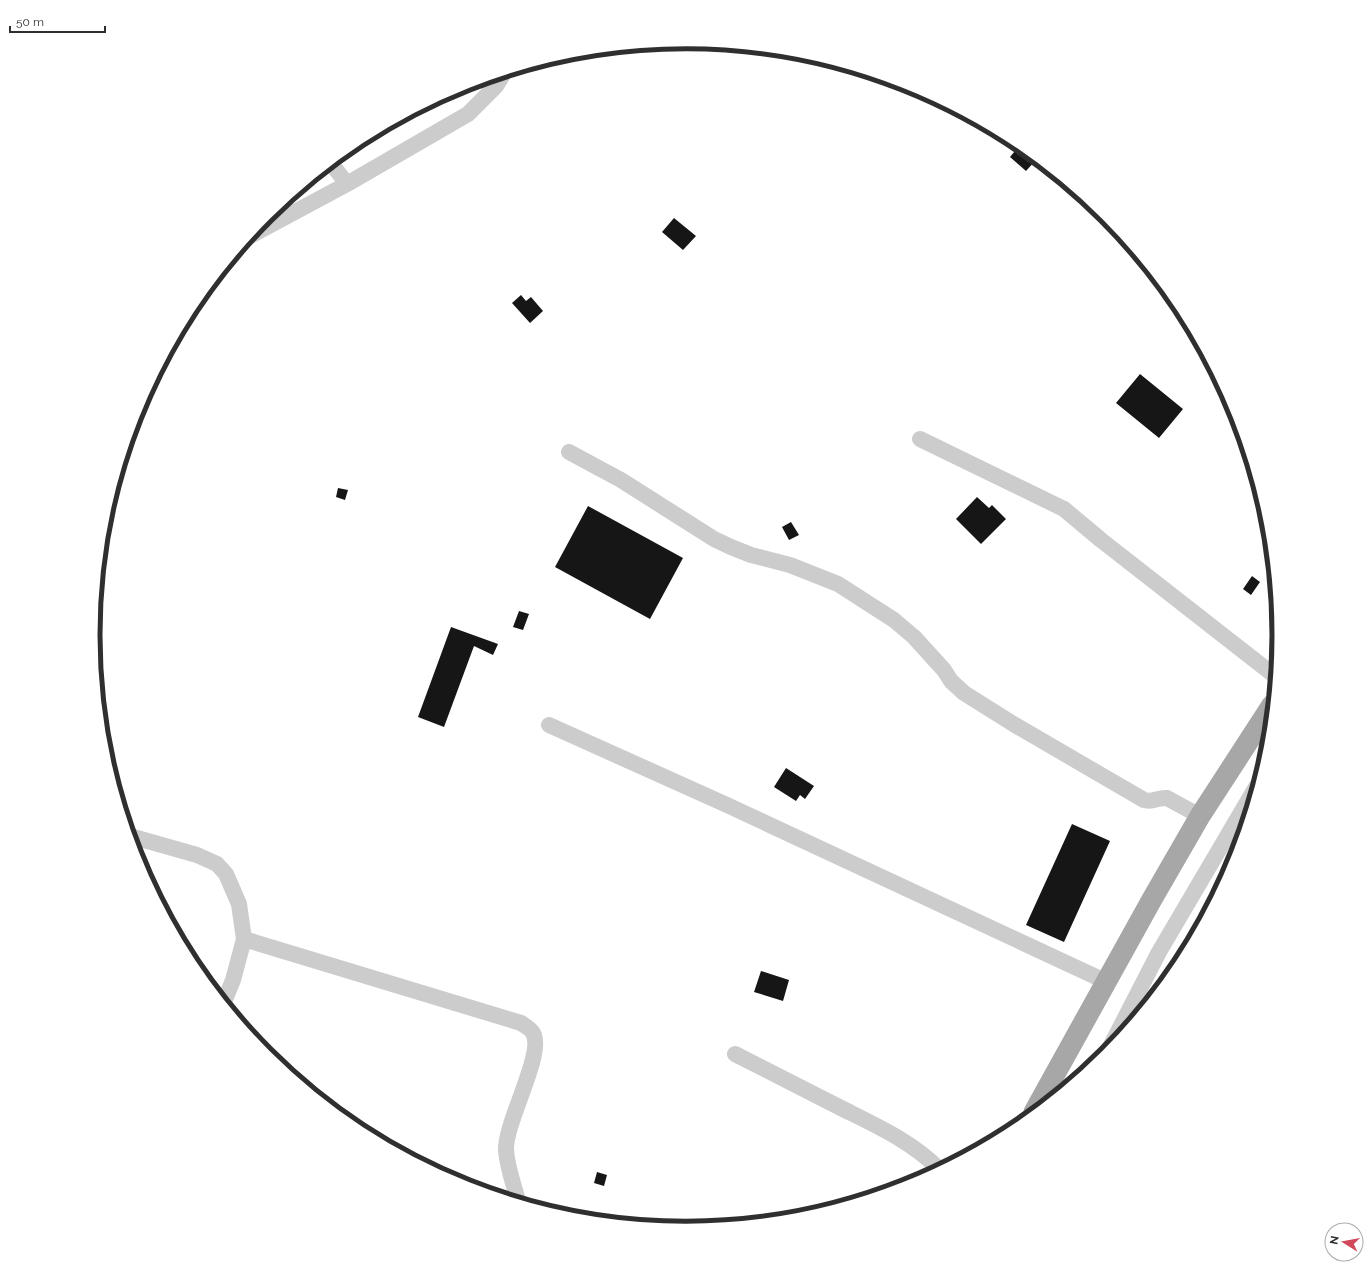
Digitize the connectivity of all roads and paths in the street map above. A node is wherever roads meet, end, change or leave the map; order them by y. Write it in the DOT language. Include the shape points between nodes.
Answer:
graph roads {
  1 [pos="501,79"];
  2 [pos="334,167"];
  3 [pos="347,184"];
  4 [pos="266,228"];
  5 [pos="920,439"];
  6 [pos="569,452"];
  7 [pos="1271,673"];
  8 [pos="1266,714"];
  9 [pos="549,725"];
  10 [pos="1248,801"];
  11 [pos="1200,816"];
  12 [pos="137,838"];
  13 [pos="244,939"];
  14 [pos="1107,982"];
  15 [pos="226,998"];
  16 [pos="1119,1029"];
  17 [pos="735,1054"];
  18 [pos="1039,1103"];
  19 [pos="934,1166"];
  20 [pos="517,1196"];
  1 -- 3 [label="street" via="468,114"];
  2 -- 3 [label="street"];
  3 -- 4 [label="street"];
  5 -- 7 [label="street" via="1064,509"];
  6 -- 11 [label="street" via="621,480 714,539 750,555 790,565 838,584 894,620 914,637 964,693 1144,800 1149,802 1167,798"];
  8 -- 11 [label="main road"];
  9 -- 14 [label="street"];
  10 -- 16 [label="street" via="1159,952"];
  11 -- 14 [label="main road"];
  12 -- 13 [label="street" via="197,855 217,864 226,874 238,904"];
  13 -- 15 [label="street"];
  13 -- 20 [label="street" via="521,1023 533,1032 536,1044 509,1129 506,1150"];
  14 -- 18 [label="main road"];
  17 -- 19 [label="street" via="881,1128 912,1146"];
}
